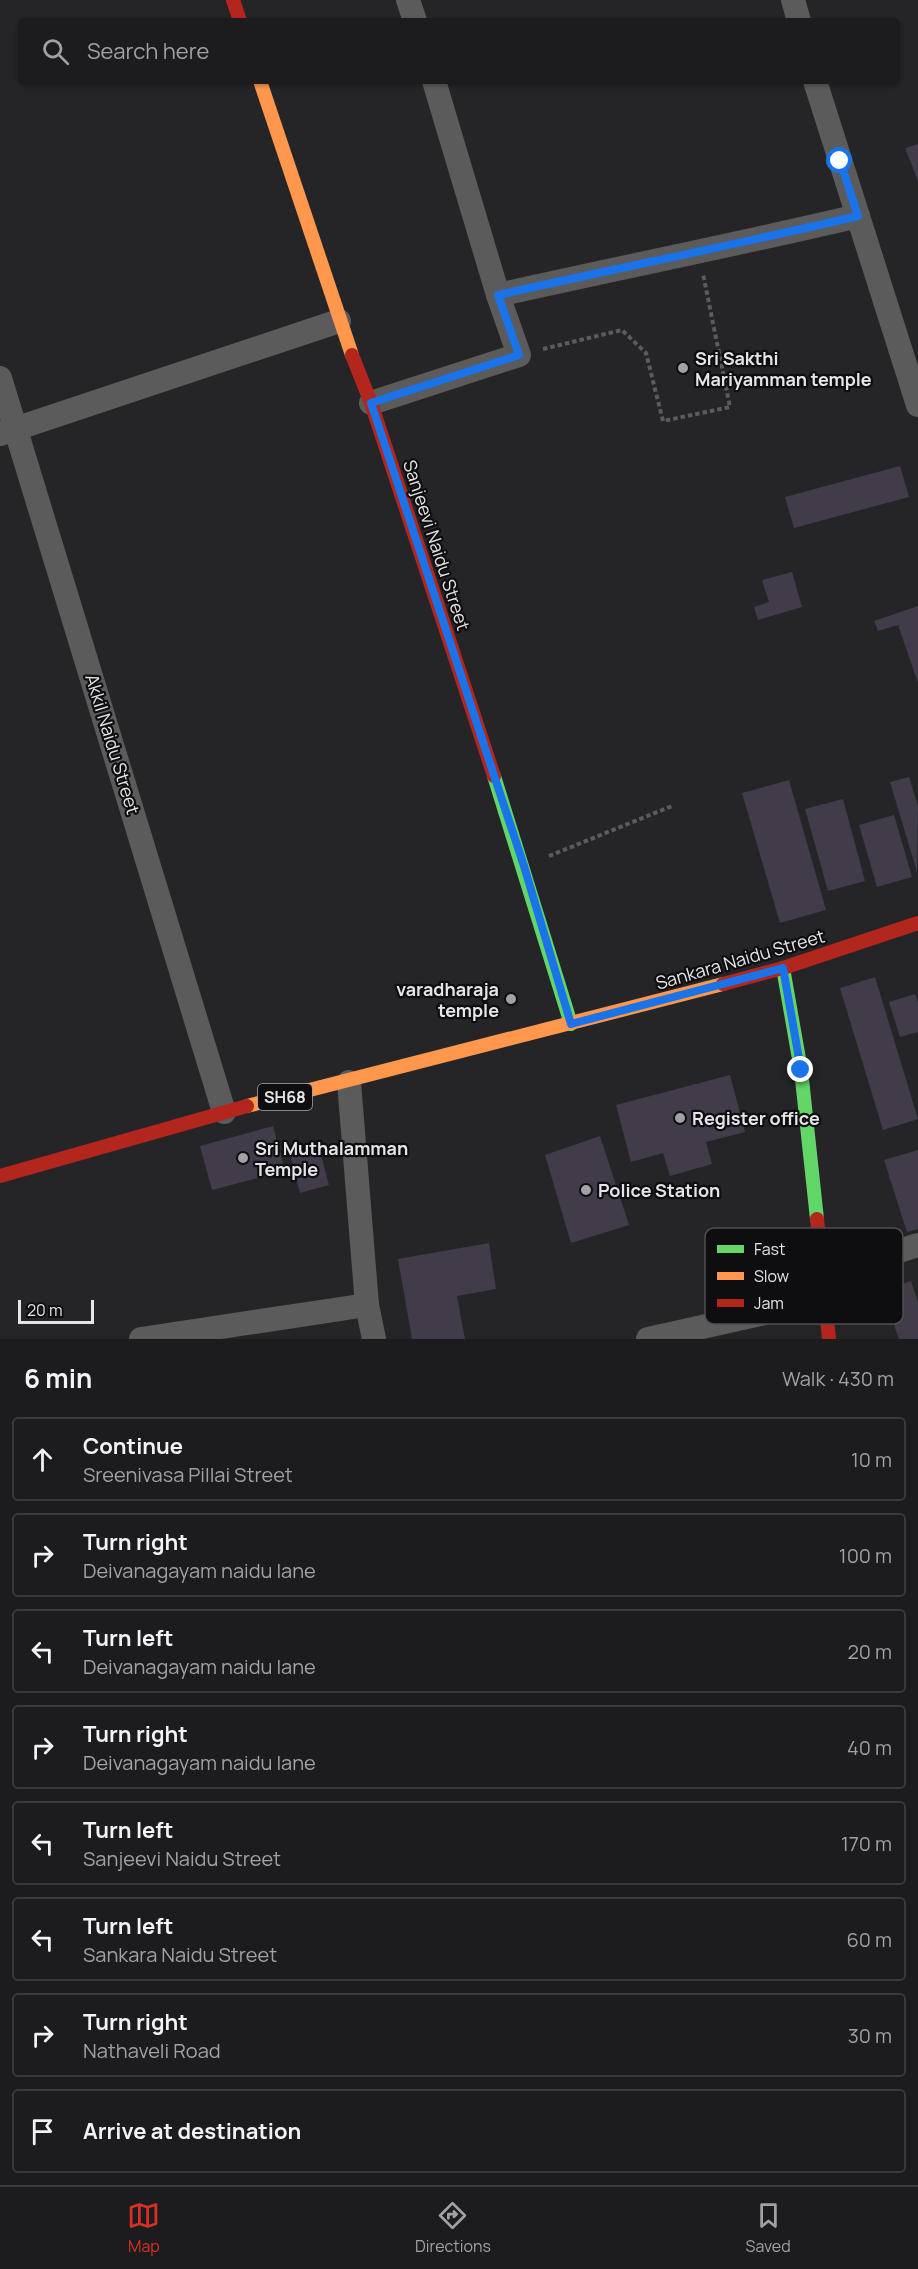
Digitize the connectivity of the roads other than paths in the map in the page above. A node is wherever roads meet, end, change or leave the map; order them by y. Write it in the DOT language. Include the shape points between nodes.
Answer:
graph roads {
  1 [pos="233,0"];
  2 [pos="408,0"];
  3 [pos="793,0"];
  4 [pos="239,18"];
  5 [pos="414,18"];
  6 [pos="798,18"];
  7 [pos="261,84"];
  8 [pos="435,84"];
  9 [pos="816,84"];
  10 [pos="858,216"];
  11 [pos="498,295"];
  12 [pos="339,321"];
  13 [pos="0,378"];
  14 [pos="371,403"];
  15 [pos="918,405"];
  16 [pos="9,431"];
  17 [pos="918,923"];
  18 [pos="783,968"];
  19 [pos="571,1024"];
  20 [pos="349,1082"];
  21 [pos="224,1112"];
  22 [pos="0,1176"];
  23 [pos="817,1228"];
  24 [pos="918,1245"];
  25 [pos="903,1250"];
  26 [pos="367,1305"];
  27 [pos="716,1324"];
  28 [pos="827,1324"];
  29 [pos="141,1339"];
  30 [pos="374,1339"];
  31 [pos="648,1339"];
  32 [pos="829,1339"];
  1 -- 4 [label="main road"];
  2 -- 5 [label="street"];
  3 -- 6 [label="street"];
  7 -- 12 [label="main road, Sanjeevi Naidu Street"];
  8 -- 11 [label="street"];
  9 -- 10 [label="street"];
  10 -- 11 [label="street"];
  10 -- 15 [label="street"];
  11 -- 14 [label="street" via="519,355"];
  12 -- 14 [label="main road, Sanjeevi Naidu Street"];
  12 -- 16 [label="street"];
  13 -- 16 [label="street, Akkil Naidu Street"];
  14 -- 19 [label="main road, Sanjeevi Naidu Street" via="524,866"];
  16 -- 21 [label="street, Akkil Naidu Street"];
  17 -- 18 [label="main road, Sankara Naidu Street / SH68"];
  18 -- 19 [label="main road, Sankara Naidu Street / SH68"];
  18 -- 23 [label="main road" via="801,1070"];
  19 -- 20 [label="main road, SH68"];
  20 -- 21 [label="main road, SH68"];
  20 -- 26 [label="street"];
  21 -- 22 [label="main road, SH68"];
  24 -- 25 [label="street"];
  26 -- 29 [label="street"];
  26 -- 30 [label="street"];
  27 -- 31 [label="street"];
  28 -- 32 [label="main road"];
}
